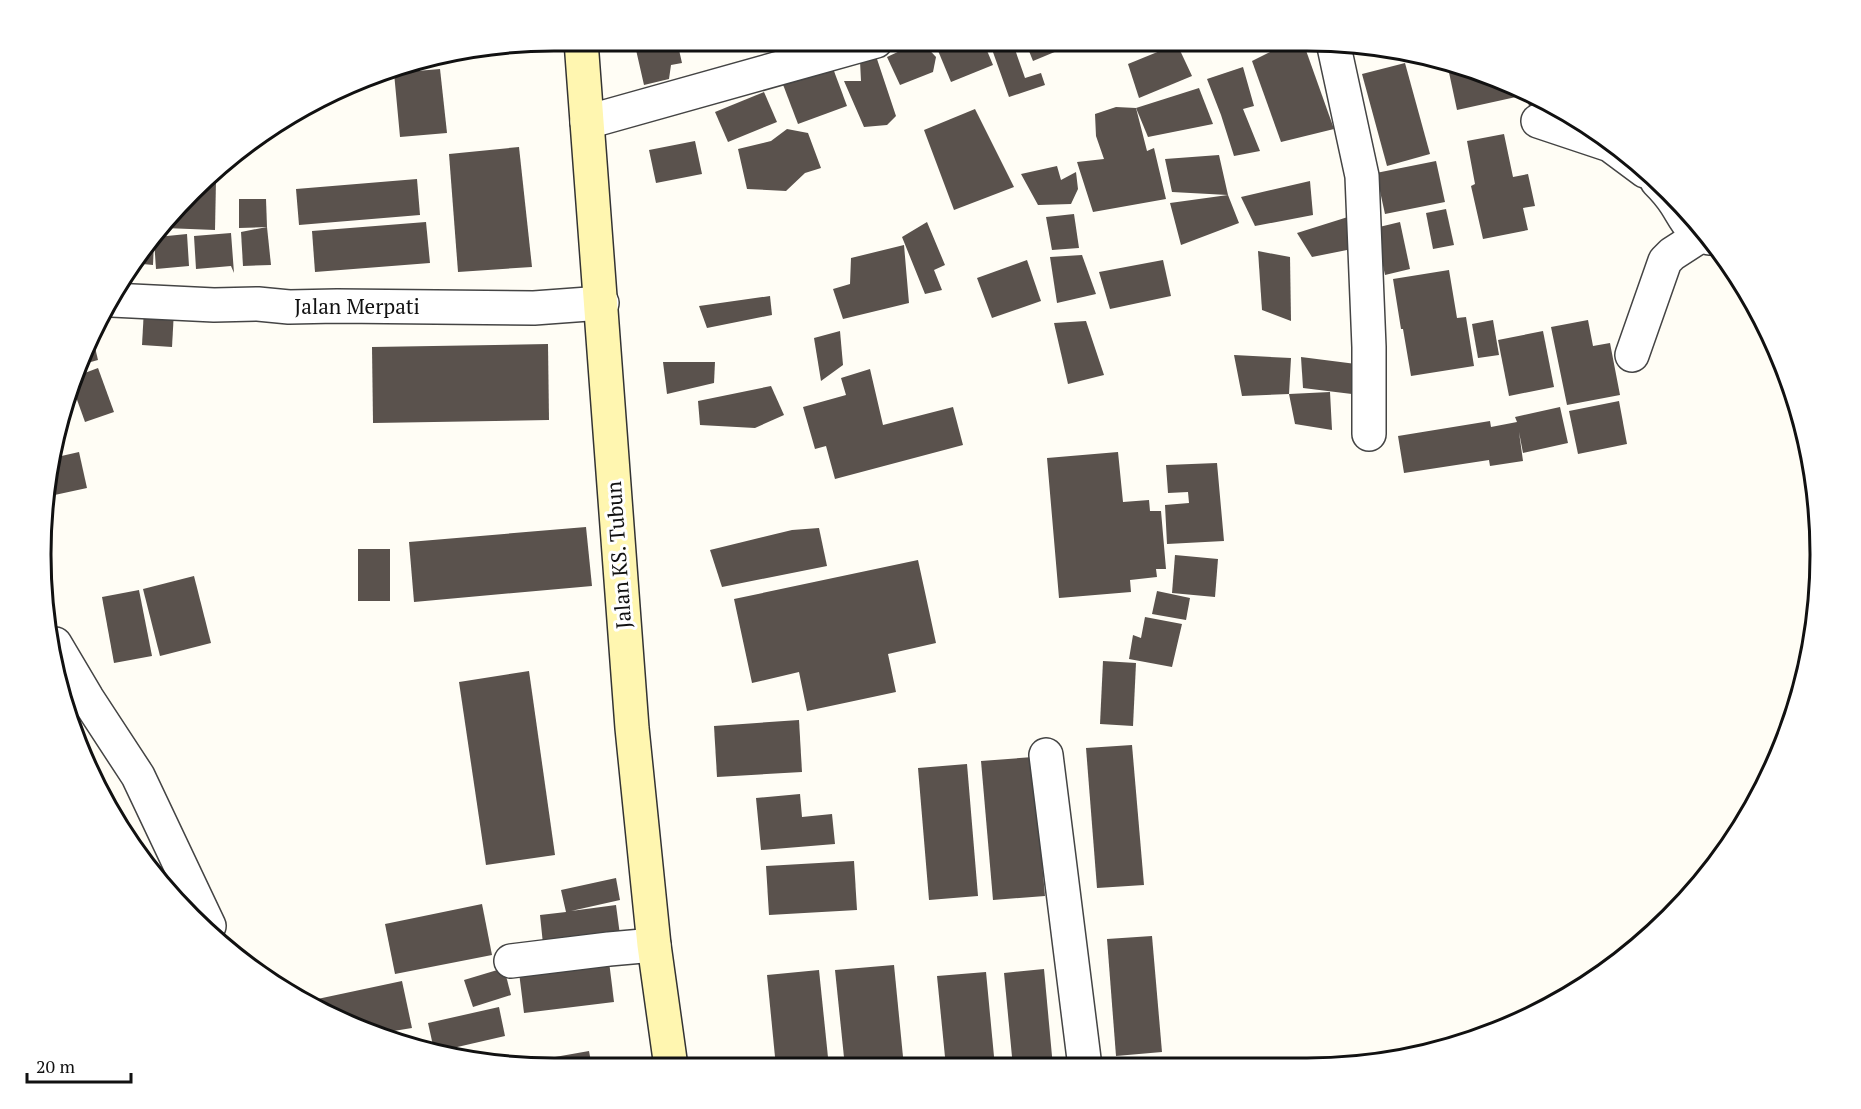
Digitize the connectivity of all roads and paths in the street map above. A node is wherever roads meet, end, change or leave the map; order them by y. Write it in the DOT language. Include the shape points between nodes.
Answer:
graph roads {
  1 [pos="582,51"];
  2 [pos="840,51"];
  3 [pos="1335,52"];
  4 [pos="1538,121"];
  5 [pos="587,122"];
  6 [pos="1589,138"];
  7 [pos="1699,240"];
  8 [pos="120,300"];
  9 [pos="602,303"];
  10 [pos="1632,356"];
  11 [pos="1369,434"];
  12 [pos="61,655"];
  13 [pos="1046,755"];
  14 [pos="205,917"];
  15 [pos="654,945"];
  16 [pos="512,962"];
  17 [pos="670,1058"];
  18 [pos="1084,1058"];
  1 -- 5 [label="main road, Jalan KS. Tubun"];
  2 -- 5 [label="street"];
  3 -- 11 [label="street" via="1362,176"];
  4 -- 6 [label="street"];
  5 -- 9 [label="main road, Jalan KS. Tubun"];
  7 -- 10 [label="street" via="1665,261"];
  8 -- 9 [label="street, Jalan Merpati" via="289,307 534,308"];
  9 -- 15 [label="main road, Jalan KS. Tubun" via="632,728"];
  12 -- 14 [label="street" via="138,776"];
  13 -- 18 [label="street"];
  15 -- 16 [label="street"];
  15 -- 17 [label="main road, Jalan KS. Tubun"];
}
